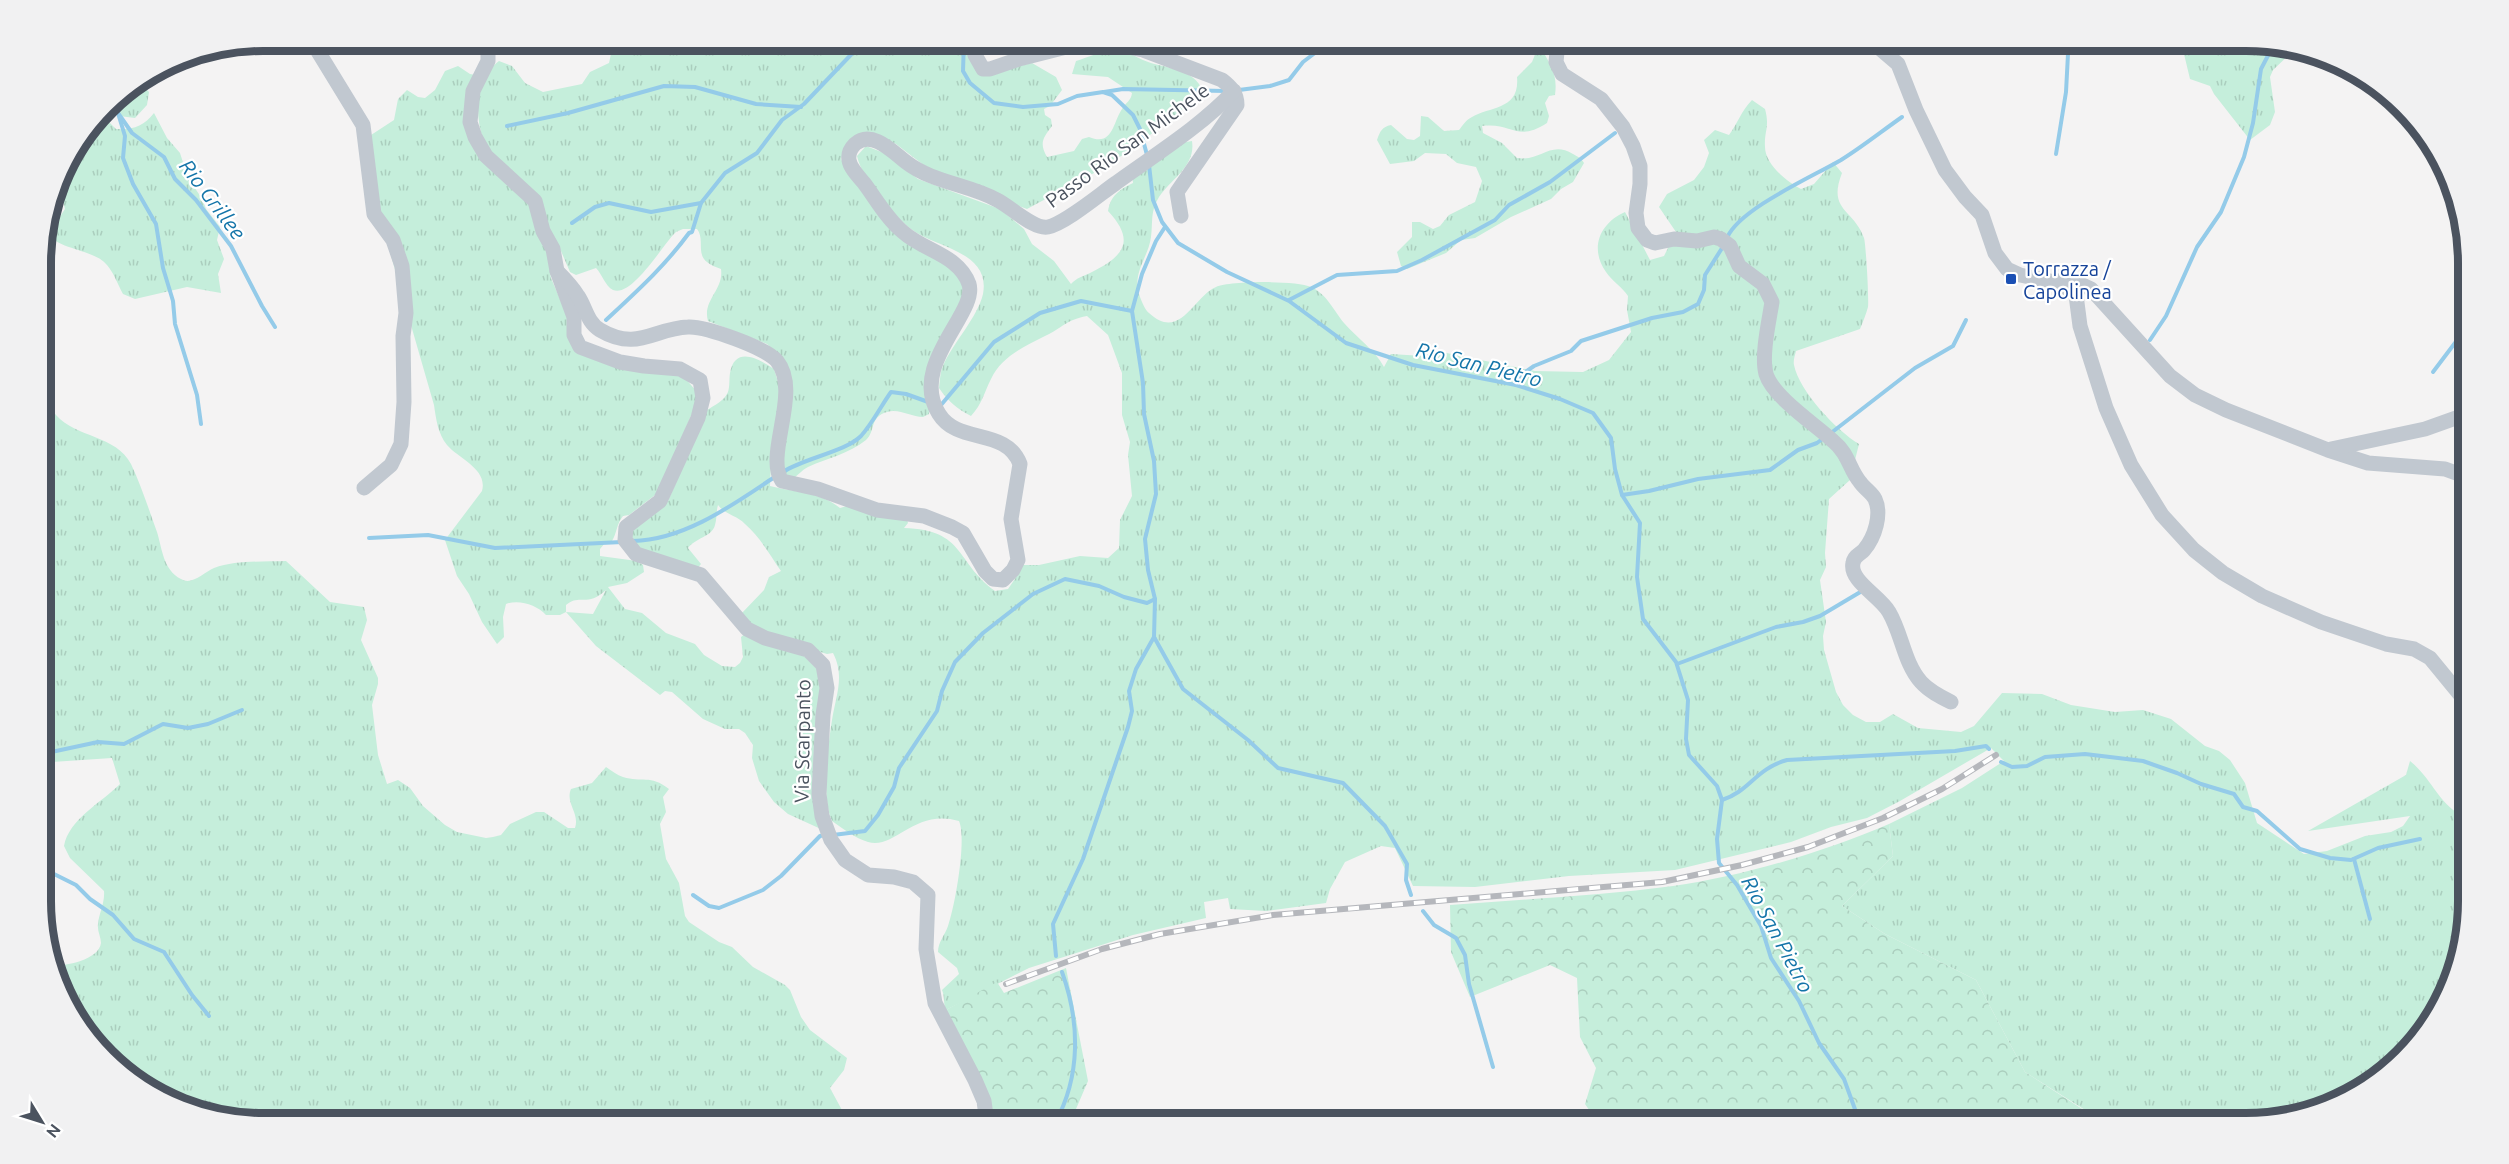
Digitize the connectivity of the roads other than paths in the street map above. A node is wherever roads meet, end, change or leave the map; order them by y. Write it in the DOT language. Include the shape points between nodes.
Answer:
graph roads {
  1 [pos="318,51"];
  2 [pos="488,51"];
  3 [pos="974,51"];
  4 [pos="1051,51"];
  5 [pos="1146,51"];
  6 [pos="1558,51"];
  7 [pos="1883,51"];
  8 [pos="1234,91"];
  9 [pos="1181,216"];
  10 [pos="558,271"];
  11 [pos="2051,281"];
  12 [pos="2458,417"];
  13 [pos="2328,450"];
  14 [pos="2458,474"];
  15 [pos="364,488"];
  16 [pos="1013,570"];
  17 [pos="2458,692"];
  18 [pos="1951,702"];
  19 [pos="986,1113"];
  1 -- 15 [label="street" via="363,125 374,214 393,240 402,266 406,314 401,444 391,465"];
  2 -- 10 [label="street, Via Scarpanto" via="489,61 473,92 470,122 486,156 536,201"];
  3 -- 4 [label="street" via="983,69"];
  5 -- 8 [label="street" via="1222,80"];
  6 -- 18 [label="street" via="1556,62 1562,74 1601,99 1633,146 1640,166 1638,228 1647,240 1656,243 1721,239 1730,246 1739,266 1768,293 1772,302 1766,376 1798,413 1844,452 1859,482 1874,498 1879,518 1863,552 1856,555 1852,564 1855,576 1889,611 1921,682"];
  7 -- 11 [label="street" via="1898,64 1945,170 1982,215 1995,253 2007,269"];
  8 -- 9 [label="street" via="1234,112 1177,192"];
  8 -- 16 [label="street, Passo Rio San Michele" via="1082,208 1047,227 1036,226 995,198 925,174 879,142 862,140 850,152 850,164 892,221 916,242 951,260 969,284 967,303 936,363 932,399 950,426 1000,442 1018,457 1021,472 1011,519 1018,560"];
  10 -- 16 [label="street, Via Scarpanto" via="579,297 590,322 610,334 647,338 687,326 699,327 775,358 785,379 775,466 782,481 877,510 939,521 963,533 993,579 1003,580"];
  10 -- 19 [label="street, Via Scarpanto" via="580,347 620,362 680,369 700,380 704,398 698,418 660,501 626,527 625,540 636,554 701,575 747,629 808,650 823,664 827,688 819,794 822,816 831,840 845,860 868,875 914,882 928,895 926,949 935,1003 975,1080"];
  11 -- 13 [label="street" via="2072,280 2091,289 2170,376 2195,395"];
  11 -- 17 [label="street" via="2076,295 2080,326 2106,408 2131,465 2162,515 2194,550 2262,596 2321,622 2386,644 2414,649 2430,658"];
  12 -- 13 [label="street" via="2425,429"];
  13 -- 14 [label="street" via="2368,463 2445,469"];
}
